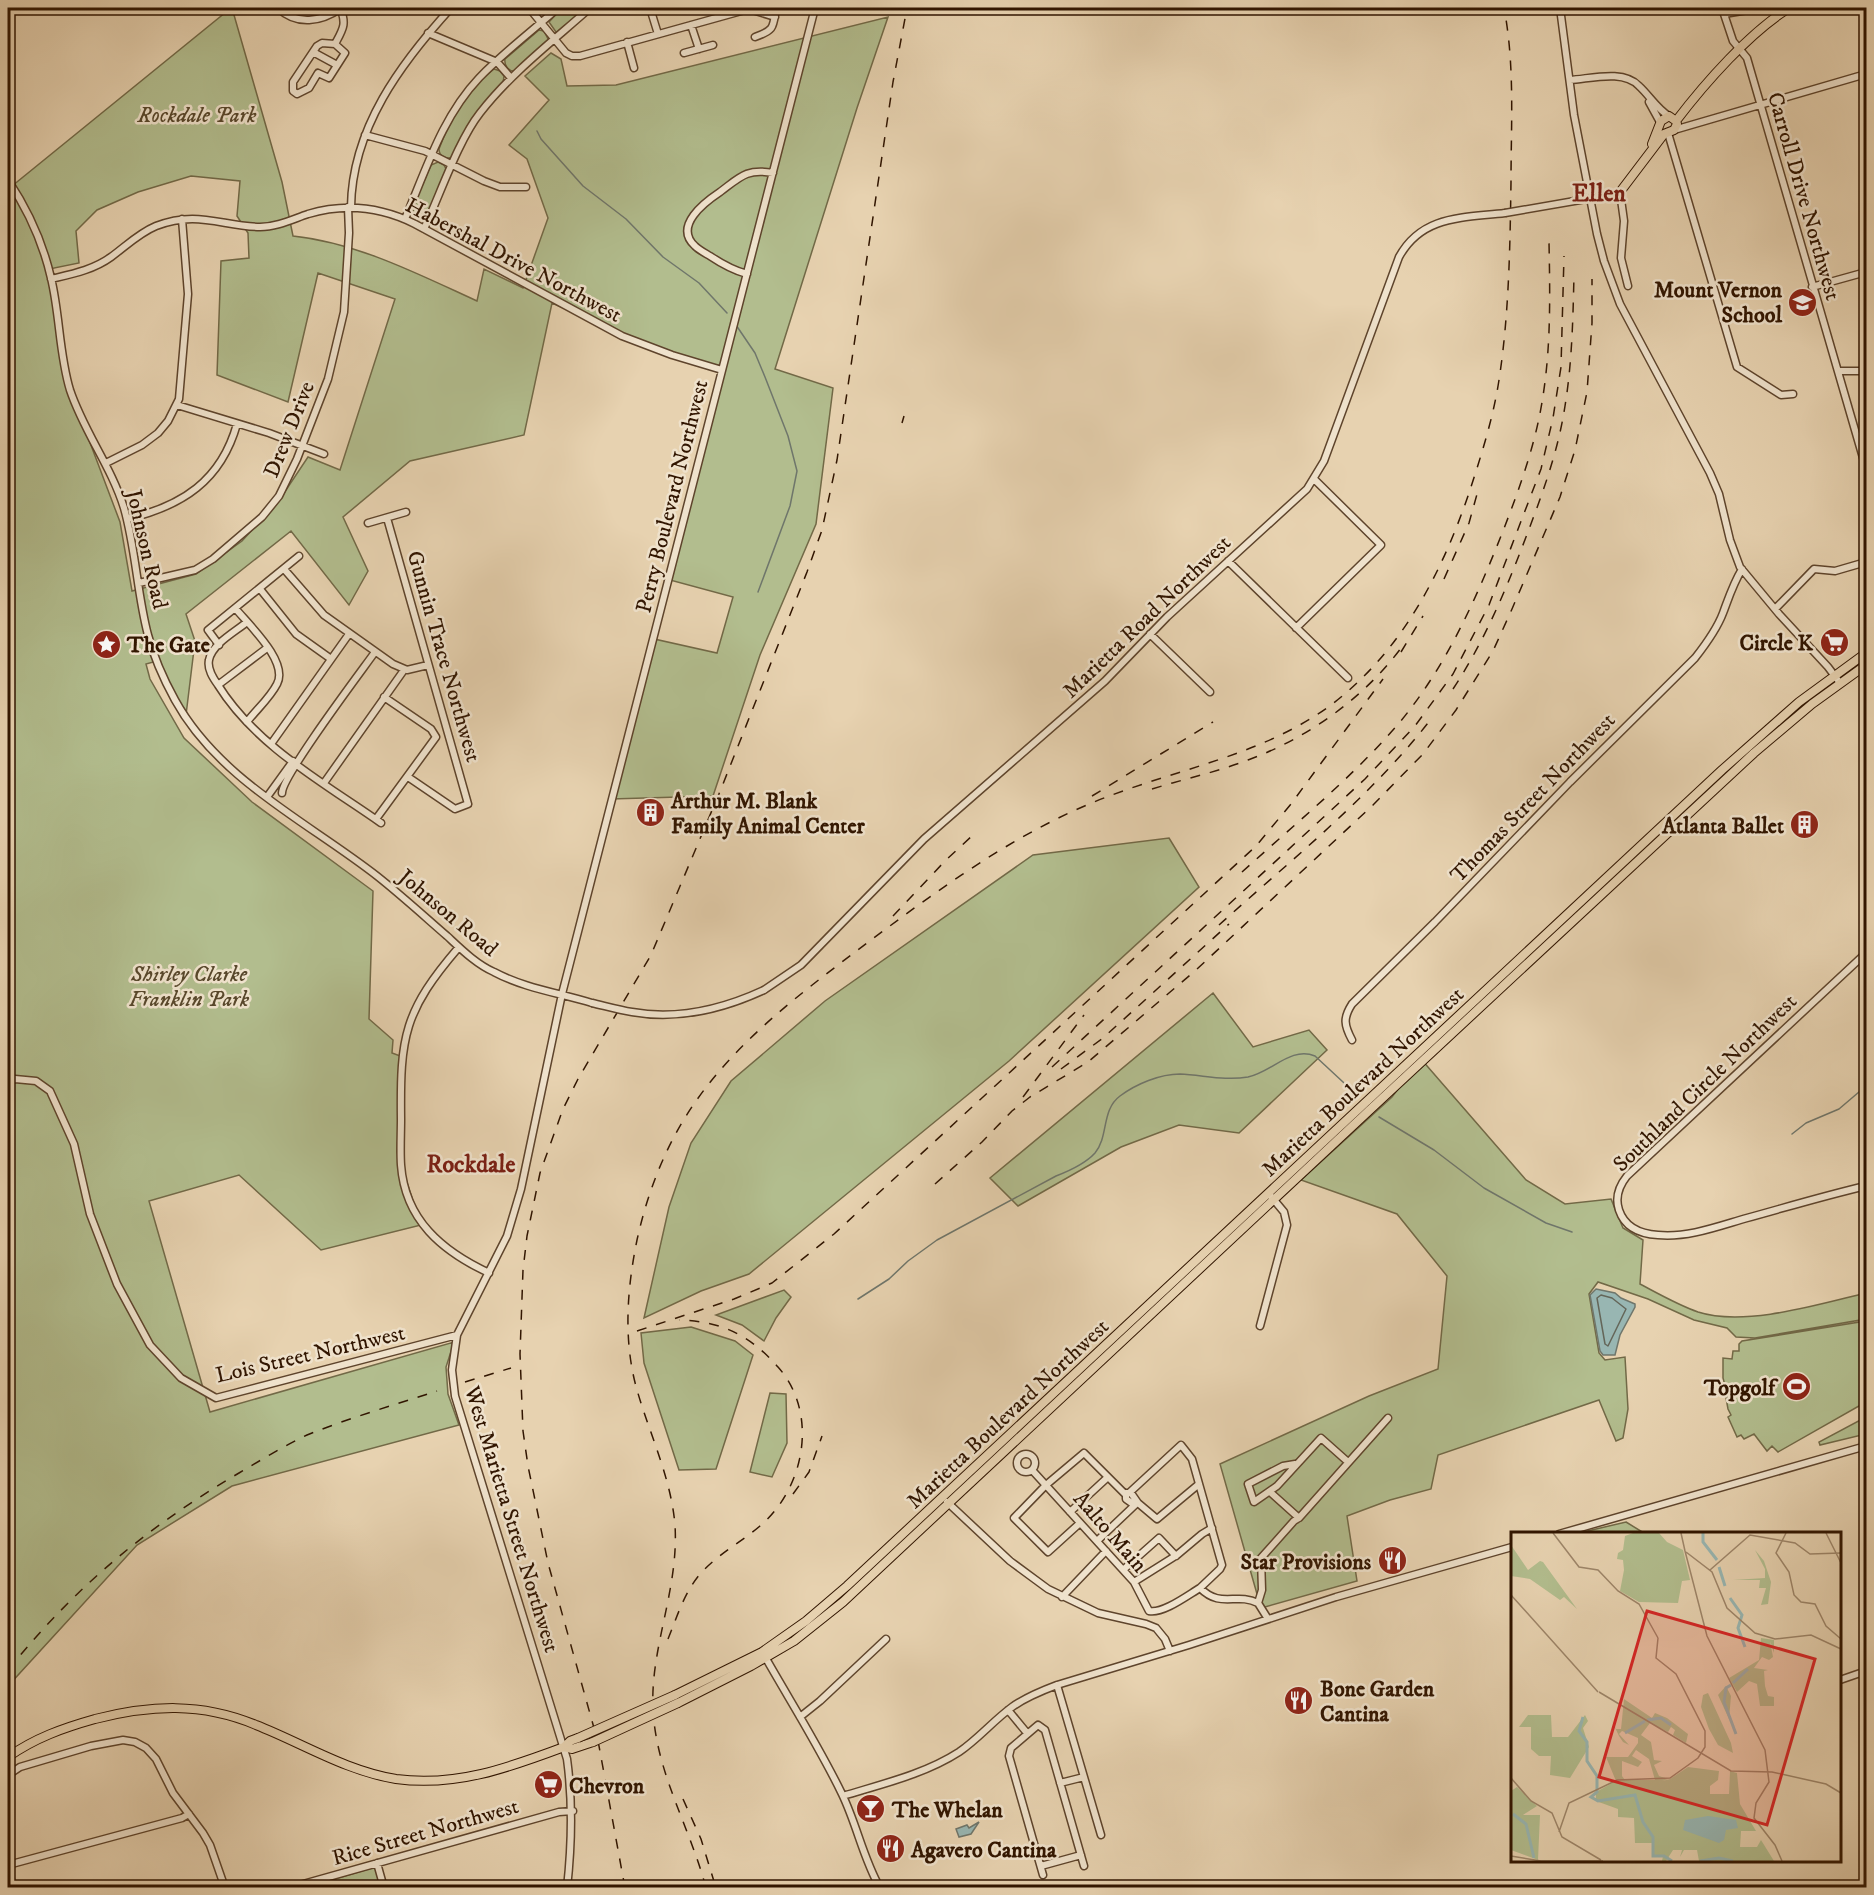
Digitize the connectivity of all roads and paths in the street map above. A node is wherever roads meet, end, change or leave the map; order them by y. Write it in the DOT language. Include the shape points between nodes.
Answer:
graph roads {
  1 [pos="278,8"];
  2 [pos="340,8"];
  3 [pos="451,8"];
  4 [pos="529,8"];
  5 [pos="558,8"];
  6 [pos="590,8"];
  7 [pos="650,8"];
  8 [pos="722,8"];
  9 [pos="746,8"];
  10 [pos="776,8"];
  11 [pos="815,8"];
  12 [pos="1560,8"];
  13 [pos="1760,8"];
  14 [pos="1774,8"];
  15 [pos="1787,9"];
  16 [pos="1723,11"];
  17 [pos="724,16"];
  18 [pos="775,17"];
  19 [pos="542,22"];
  20 [pos="692,25"];
  21 [pos="428,33"];
  22 [pos="658,34"];
  23 [pos="754,37"];
  24 [pos="555,39"];
  25 [pos="627,42"];
  26 [pos="335,44"];
  27 [pos="713,45"];
  28 [pos="699,49"];
  29 [pos="1739,50"];
  30 [pos="313,52"];
  31 [pos="684,53"];
  32 [pos="496,62"];
  33 [pos="337,65"];
  34 [pos="634,68"];
  35 [pos="1866,74"];
  36 [pos="511,78"];
  37 [pos="1570,81"];
  38 [pos="1647,96"];
  39 [pos="1761,106"];
  40 [pos="1660,124"];
  41 [pos="1672,125"];
  42 [pos="365,135"];
  43 [pos="1650,152"];
  44 [pos="432,154"];
  45 [pos="453,164"];
  46 [pos="773,173"];
  47 [pos="8,180"];
  48 [pos="526,187"];
  49 [pos="1618,193"];
  50 [pos="349,207"];
  51 [pos="182,219"];
  52 [pos="405,219"];
  53 [pos="424,229"];
  54 [pos="1866,272"];
  55 [pos="747,274"];
  56 [pos="51,279"];
  57 [pos="1628,286"];
  58 [pos="1812,287"];
  59 [pos="722,370"];
  60 [pos="1838,371"];
  61 [pos="1866,371"];
  62 [pos="1793,394"];
  63 [pos="177,405"];
  64 [pos="237,424"];
  65 [pos="302,445"];
  66 [pos="324,454"];
  67 [pos="106,463"];
  68 [pos="1866,468"];
  69 [pos="1314,479"];
  70 [pos="406,512"];
  71 [pos="387,518"];
  72 [pos="127,519"];
  73 [pos="368,523"];
  74 [pos="299,556"];
  75 [pos="1228,561"];
  76 [pos="1866,562"];
  77 [pos="284,569"];
  78 [pos="1742,569"];
  79 [pos="139,583"];
  80 [pos="260,589"];
  81 [pos="236,608"];
  82 [pos="1775,609"];
  83 [pos="247,622"];
  84 [pos="1296,628"];
  85 [pos="349,634"];
  86 [pos="1150,634"];
  87 [pos="219,645"];
  88 [pos="267,648"];
  89 [pos="375,652"];
  90 [pos="1866,653"];
  91 [pos="331,659"];
  92 [pos="428,665"];
  93 [pos="1866,665"];
  94 [pos="404,670"];
  95 [pos="1834,675"];
  96 [pos="1348,678"];
  97 [pos="1840,683"];
  98 [pos="218,685"];
  99 [pos="1210,692"];
  100 [pos="384,697"];
  101 [pos="247,722"];
  102 [pos="447,731"];
  103 [pos="435,735"];
  104 [pos="271,744"];
  105 [pos="295,762"];
  106 [pos="408,777"];
  107 [pos="324,783"];
  108 [pos="267,797"];
  109 [pos="275,803"];
  110 [pos="459,947"];
  111 [pos="1866,953"];
  112 [pos="562,994"];
  113 [pos="1352,1040"];
  114 [pos="8,1082"];
  115 [pos="1866,1186"];
  116 [pos="1272,1197"];
  117 [pos="489,1273"];
  118 [pos="1260,1326"];
  119 [pos="457,1335"];
  120 [pos="1388,1418"];
  121 [pos="1866,1446"];
  122 [pos="1008,1447"];
  123 [pos="1018,1458"];
  124 [pos="1348,1462"];
  125 [pos="1295,1464"];
  126 [pos="1032,1470"];
  127 [pos="1108,1477"];
  128 [pos="1199,1484"];
  129 [pos="1046,1485"];
  130 [pos="1270,1492"];
  131 [pos="1127,1493"];
  132 [pos="945,1501"];
  133 [pos="1137,1504"];
  134 [pos="1070,1512"];
  135 [pos="1299,1518"];
  136 [pos="1080,1522"];
  137 [pos="1212,1528"];
  138 [pos="1563,1532"];
  139 [pos="1097,1541"];
  140 [pos="1511,1547"];
  141 [pos="1106,1551"];
  142 [pos="1176,1556"];
  143 [pos="1123,1570"];
  144 [pos="1134,1582"];
  145 [pos="1200,1588"];
  146 [pos="1062,1597"];
  147 [pos="1258,1603"];
  148 [pos="1268,1619"];
  149 [pos="886,1639"];
  150 [pos="1170,1651"];
  151 [pos="764,1655"];
  152 [pos="1866,1671"];
  153 [pos="1841,1679"];
  154 [pos="1057,1685"];
  155 [pos="1008,1710"];
  156 [pos="800,1717"];
  157 [pos="1027,1733"];
  158 [pos="564,1747"];
  159 [pos="8,1756"];
  160 [pos="8,1775"];
  161 [pos="1084,1777"];
  162 [pos="1060,1783"];
  163 [pos="843,1796"];
  164 [pos="573,1811"];
  165 [pos="189,1814"];
  166 [pos="1101,1835"];
  167 [pos="1081,1855"];
  168 [pos="377,1863"];
  169 [pos="1041,1866"];
  170 [pos="1084,1866"];
  171 [pos="8,1867"];
  172 [pos="1043,1875"];
  173 [pos="13,1887"];
  174 [pos="225,1887"];
  175 [pos="288,1887"];
  176 [pos="384,1887"];
  177 [pos="567,1887"];
  178 [pos="880,1887"];
  1 -- 2 [label="street" via="292,17 312,21"];
  2 -- 26 [label="street" via="345,19"];
  3 -- 21 [label="street, Drew Drive"];
  4 -- 19 [label="street"];
  5 -- 19 [label="street"];
  6 -- 24 [label="street"];
  7 -- 22 [label="street"];
  8 -- 17 [label="street"];
  9 -- 17 [label="street"];
  9 -- 18 [label="street"];
  10 -- 18 [label="street"];
  11 -- 46 [label="street, Perry Boulevard Northwest"];
  12 -- 37 [label="street"];
  13 -- 16 [label="street"];
  14 -- 15 [label="street"];
  15 -- 29 [label="main road"];
  16 -- 29 [label="street, Carroll Drive Northwest"];
  17 -- 20 [label="street"];
  18 -- 23 [label="street" via="769,32"];
  19 -- 24 [label="street"];
  19 -- 32 [label="street"];
  20 -- 22 [label="street"];
  20 -- 28 [label="street"];
  21 -- 32 [label="street"];
  21 -- 42 [label="street, Drew Drive" via="396,75"];
  22 -- 25 [label="street"];
  24 -- 25 [label="street" via="572,56"];
  24 -- 36 [label="street"];
  25 -- 34 [label="street"];
  26 -- 30 [label="street" via="322,43"];
  26 -- 33 [label="street" via="345,52"];
  27 -- 28 [label="street"];
  28 -- 31 [label="street"];
  29 -- 39 [label="street, Carroll Drive Northwest" via="1747,58"];
  29 -- 41 [label="main road"];
  30 -- 33 [label="street"];
  30 -- 33 [label="street" via="293,81 292,91 297,94 309,88 318,73 329,78"];
  32 -- 36 [label="street"];
  32 -- 44 [label="street" via="461,101"];
  35 -- 39 [label="street"];
  36 -- 45 [label="street" via="479,114"];
  37 -- 38 [label="street" via="1614,76 1638,84"];
  37 -- 78 [label="street" via="1604,261 1620,304 1710,473 1735,558"];
  38 -- 40 [label="street"];
  38 -- 41 [label="street"];
  39 -- 41 [label="street" via="1687,126"];
  39 -- 58 [label="street, Carroll Drive Northwest"];
  40 -- 41 [label="main road"];
  40 -- 41 [label="main road" via="1661,130"];
  40 -- 43 [label="main road"];
  41 -- 43 [label="main road"];
  41 -- 62 [label="street" via="1737,367 1781,394"];
  42 -- 44 [label="street"];
  42 -- 50 [label="street, Drew Drive" via="351,183"];
  43 -- 49 [label="main road"];
  44 -- 45 [label="street"];
  44 -- 52 [label="street"];
  45 -- 48 [label="street" via="484,182 500,187"];
  45 -- 53 [label="street"];
  46 -- 55 [label="street, Perry Boulevard Northwest"];
  46 -- 55 [label="street" via="747,172 702,205 689,223 688,235 693,245 731,270"];
  47 -- 56 [label="street, Johnson Road" via="30,218"];
  49 -- 57 [label="street" via="1624,221 1621,258"];
  49 -- 69 [label="street, Marietta Road Northwest, bridge" via="1448,220 1415,235 1403,249"];
  50 -- 51 [label="street, Habershal Drive Northwest" via="262,227 205,218"];
  50 -- 52 [label="street, Habershal Drive Northwest"];
  50 -- 65 [label="street, Drew Drive" via="344,312 328,379"];
  51 -- 56 [label="street, Habershal Drive Northwest" via="143,233 95,266"];
  51 -- 63 [label="street" via="188,294"];
  52 -- 53 [label="street, Habershal Drive Northwest"];
  53 -- 59 [label="street, Habershal Drive Northwest" via="622,336"];
  54 -- 58 [label="street"];
  55 -- 59 [label="street, Perry Boulevard Northwest"];
  56 -- 67 [label="street, Johnson Road" via="69,388"];
  58 -- 60 [label="street, Carroll Drive Northwest"];
  59 -- 112 [label="street, Perry Boulevard Northwest"];
  60 -- 61 [label="street"];
  60 -- 68 [label="street, Carroll Drive Northwest"];
  63 -- 64 [label="street"];
  63 -- 67 [label="street" via="153,437"];
  64 -- 65 [label="street"];
  64 -- 72 [label="street" via="221,460 200,485 166,507"];
  65 -- 66 [label="street"];
  65 -- 79 [label="street, Drew Drive" via="279,496 262,517 213,559 195,570"];
  67 -- 72 [label="street, Johnson Road"];
  69 -- 75 [label="street, Marietta Road Northwest"];
  69 -- 84 [label="street" via="1381,545"];
  70 -- 71 [label="street"];
  71 -- 73 [label="street"];
  71 -- 92 [label="street, Gunnin Trace Northwest"];
  72 -- 79 [label="street, Johnson Road"];
  74 -- 77 [label="street"];
  75 -- 84 [label="street"];
  75 -- 86 [label="street, Marietta Road Northwest"];
  76 -- 82 [label="street" via="1835,571 1814,569"];
  77 -- 80 [label="street"];
  77 -- 85 [label="street" via="324,615"];
  78 -- 82 [label="street"];
  78 -- 113 [label="street, Thomas Street Northwest" via="1731,586 1722,615 1695,658 1352,1004 1344,1016"];
  79 -- 108 [label="street, Johnson Road" via="148,635 176,702 221,760"];
  80 -- 81 [label="street"];
  80 -- 91 [label="street" via="296,634"];
  81 -- 83 [label="street"];
  81 -- 87 [label="street" via="208,630"];
  82 -- 95 [label="street"];
  83 -- 87 [label="street"];
  83 -- 88 [label="street"];
  84 -- 96 [label="street"];
  85 -- 89 [label="street"];
  85 -- 91 [label="street"];
  86 -- 99 [label="street"];
  86 -- 112 [label="street, Marietta Road Northwest, bridge" via="1076,708 924,839 801,965 764,990 722,1006 660,1015 633,1013"];
  87 -- 98 [label="street" via="208,665"];
  88 -- 98 [label="street"];
  88 -- 101 [label="street" via="279,668 277,684"];
  89 -- 94 [label="street"];
  89 -- 105 [label="street"];
  90 -- 95 [label="main road, Marietta Boulevard Northwest"];
  91 -- 104 [label="street"];
  92 -- 94 [label="street"];
  92 -- 102 [label="street, Gunnin Trace Northwest"];
  93 -- 97 [label="main road"];
  94 -- 100 [label="street"];
  95 -- 97 [label="street"];
  95 -- 116 [label="main road, Marietta Boulevard Northwest" via="1730,763"];
  97 -- 116 [label="main road" via="1754,753"];
  98 -- 101 [label="street"];
  100 -- 103 [label="street"];
  100 -- 107 [label="street"];
  101 -- 104 [label="street"];
  102 -- 103 [label="street"];
  102 -- 106 [label="street, Gunnin Trace Northwest" via="468,804 455,809"];
  103 -- 106 [label="street" via="435,741"];
  104 -- 105 [label="street"];
  105 -- 107 [label="street"];
  105 -- 108 [label="street"];
  105 -- 109 [label="street"];
  106 -- 107 [label="street" via="378,821"];
  108 -- 109 [label="street, Johnson Road"];
  109 -- 110 [label="street, Johnson Road" via="378,877"];
  110 -- 112 [label="street, Johnson Road" via="492,972"];
  110 -- 117 [label="street" via="423,992 405,1035 400,1070 401,1166 410,1200 428,1231 453,1255"];
  111 -- 115 [label="street, Southland Circle Northwest" via="1627,1176 1618,1191 1617,1206 1625,1222 1638,1231 1673,1236"];
  112 -- 117 [label="street, West Marietta Street Northwest" via="522,1189 507,1236"];
  114 -- 119 [label="street, Lois Street Northwest" via="36,1082 50,1091 74,1144 90,1214 114,1276 150,1345 181,1378 216,1398"];
  116 -- 118 [label="street" via="1284,1212 1287,1225"];
  116 -- 122 [label="main road"];
  116 -- 132 [label="main road, Marietta Boulevard Northwest"];
  117 -- 119 [label="street, West Marietta Street Northwest"];
  119 -- 158 [label="street, West Marietta Street Northwest" via="452,1370 455,1396"];
  120 -- 124 [label="street"];
  121 -- 138 [label="street"];
  122 -- 123 [label="street, Aalto Main"];
  122 -- 132 [label="main road"];
  123 -- 126 [label="street, Aalto Main" via="1020,1471"];
  123 -- 126 [label="street, Aalto Main" via="1032,1456"];
  124 -- 125 [label="street" via="1321,1438"];
  124 -- 135 [label="street"];
  125 -- 130 [label="street"];
  125 -- 130 [label="street" via="1248,1484 1254,1502"];
  126 -- 129 [label="street, Aalto Main"];
  127 -- 129 [label="street" via="1084,1452"];
  127 -- 131 [label="street"];
  127 -- 134 [label="street"];
  128 -- 131 [label="street" via="1192,1459 1181,1445"];
  128 -- 133 [label="street" via="1157,1519"];
  128 -- 137 [label="street"];
  129 -- 134 [label="street, Aalto Main"];
  129 -- 136 [label="street" via="1014,1518 1048,1552"];
  130 -- 135 [label="street"];
  131 -- 133 [label="street" via="1134,1495"];
  132 -- 146 [label="street" via="1010,1562"];
  132 -- 151 [label="main road" via="843,1602 794,1641"];
  133 -- 139 [label="street"];
  134 -- 136 [label="street, Aalto Main"];
  135 -- 147 [label="street" via="1261,1558 1262,1590"];
  136 -- 139 [label="street, Aalto Main"];
  137 -- 142 [label="street"];
  137 -- 145 [label="street" via="1222,1565"];
  139 -- 141 [label="street, Aalto Main"];
  140 -- 148 [label="street"];
  141 -- 143 [label="street, Aalto Main"];
  141 -- 146 [label="street"];
  142 -- 143 [label="street" via="1159,1538"];
  142 -- 144 [label="street"];
  143 -- 144 [label="street, Aalto Main"];
  144 -- 145 [label="street, Aalto Main" via="1149,1611 1155,1612"];
  145 -- 147 [label="street" via="1216,1599 1248,1598"];
  146 -- 150 [label="street" via="1098,1613 1156,1628"];
  147 -- 148 [label="street"];
  148 -- 150 [label="street"];
  149 -- 156 [label="street"];
  150 -- 154 [label="street"];
  151 -- 156 [label="street"];
  151 -- 158 [label="main road, bridge" via="677,1699 579,1742 570,1741"];
  152 -- 153 [label="street"];
  154 -- 155 [label="street"];
  154 -- 161 [label="street"];
  155 -- 157 [label="street"];
  155 -- 163 [label="street" via="974,1741 946,1759"];
  156 -- 163 [label="street"];
  157 -- 162 [label="street" via="1038,1725 1046,1730"];
  157 -- 169 [label="street" via="1011,1748 1009,1756"];
  158 -- 159 [label="main road" via="475,1777 406,1780 361,1770 220,1713 174,1707 128,1711 70,1726 37,1738"];
  158 -- 164 [label="street, West Marietta Street Northwest"];
  160 -- 165 [label="street" via="20,1767 91,1746 123,1740 135,1742 156,1759"];
  161 -- 162 [label="street"];
  161 -- 166 [label="street"];
  162 -- 167 [label="street"];
  163 -- 178 [label="street"];
  164 -- 168 [label="street, Rice Street Northwest"];
  164 -- 177 [label="street, West Marietta Street Northwest"];
  165 -- 171 [label="street"];
  165 -- 174 [label="street" via="210,1845"];
  167 -- 169 [label="street"];
  167 -- 170 [label="street"];
  168 -- 175 [label="street, Rice Street Northwest"];
  168 -- 176 [label="street"];
  169 -- 172 [label="street"];
  171 -- 173 [label="street"];
}
